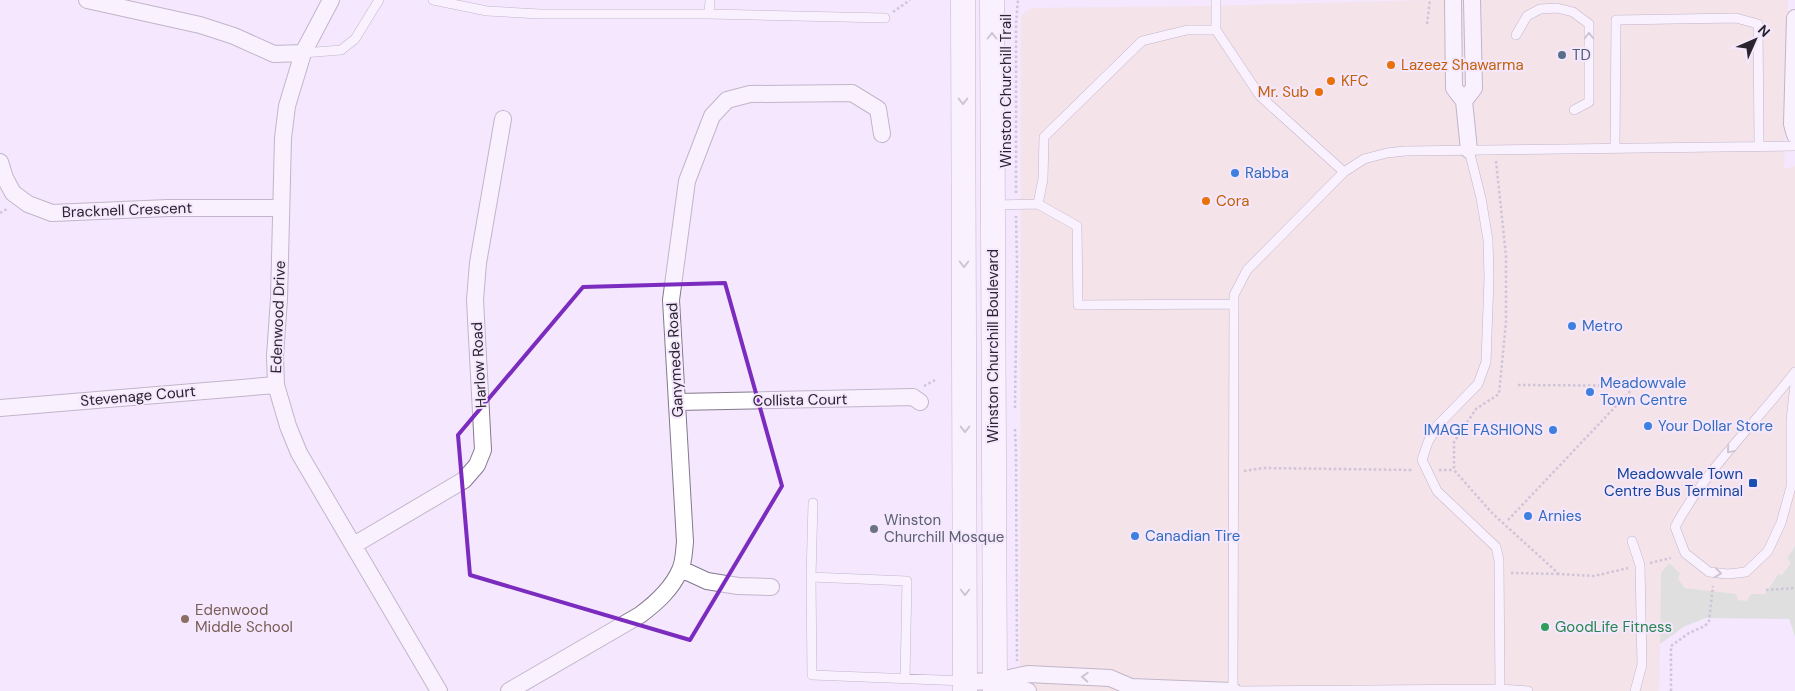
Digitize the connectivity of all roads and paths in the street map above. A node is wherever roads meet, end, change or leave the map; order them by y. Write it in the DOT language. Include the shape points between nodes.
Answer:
graph roads {
  1 [pos="86,0"];
  2 [pos="331,0"];
  3 [pos="380,0"];
  4 [pos="433,0"];
  5 [pos="710,0"];
  6 [pos="910,0"];
  7 [pos="963,0"];
  8 [pos="992,0"];
  9 [pos="1018,0"];
  10 [pos="1216,0"];
  11 [pos="1430,0"];
  12 [pos="1453,0"];
  13 [pos="1472,0"];
  14 [pos="709,14"];
  15 [pos="885,18"];
  16 [pos="1795,18"];
  17 [pos="1427,24"];
  18 [pos="1216,30"];
  19 [pos="1516,35"];
  20 [pos="303,53"];
  21 [pos="1464,101"];
  22 [pos="1574,110"];
  23 [pos="503,119"];
  24 [pos="882,134"];
  25 [pos="1795,135"];
  26 [pos="1759,145"];
  27 [pos="1795,146"];
  28 [pos="1615,148"];
  29 [pos="1469,150"];
  30 [pos="1494,150"];
  31 [pos="0,162"];
  32 [pos="1344,172"];
  33 [pos="1016,182"];
  34 [pos="1038,204"];
  35 [pos="992,205"];
  36 [pos="281,208"];
  37 [pos="1016,232"];
  38 [pos="1232,304"];
  39 [pos="1795,372"];
  40 [pos="938,379"];
  41 [pos="1795,384"];
  42 [pos="276,385"];
  43 [pos="1518,385"];
  44 [pos="924,386"];
  45 [pos="1635,386"];
  46 [pos="1670,386"];
  47 [pos="677,402"];
  48 [pos="920,402"];
  49 [pos="0,408"];
  50 [pos="1015,416"];
  51 [pos="1014,425"];
  52 [pos="1427,470"];
  53 [pos="1454,470"];
  54 [pos="1233,472"];
  55 [pos="813,503"];
  56 [pos="1508,520"];
  57 [pos="1632,541"];
  58 [pos="354,545"];
  59 [pos="1671,558"];
  60 [pos="1640,565"];
  61 [pos="681,568"];
  62 [pos="1499,573"];
  63 [pos="1559,574"];
  64 [pos="811,577"];
  65 [pos="1713,586"];
  66 [pos="771,587"];
  67 [pos="1795,588"];
  68 [pos="1766,590"];
  69 [pos="1017,660"];
  70 [pos="905,679"];
  71 [pos="966,686"];
  72 [pos="995,686"];
  73 [pos="1126,689"];
  74 [pos="1500,690"];
  75 [pos="439,691"];
  76 [pos="509,691"];
  77 [pos="1028,691"];
  78 [pos="1233,691"];
  79 [pos="1528,691"];
  80 [pos="1635,691"];
  81 [pos="1671,691"];
  1 -- 20 [label="street" via="200,25 274,54"];
  2 -- 20 [label="street, Edenwood Drive"];
  3 -- 20 [label="lane" via="355,39 342,50"];
  4 -- 14 [label="lane" via="487,11 540,14"];
  5 -- 14 [label="lane"];
  6 -- 15 [label="path"];
  7 -- 71 [label="main road, Winston Churchill Boulevard, one-way"];
  35 -- 8 [label="main road, Winston Churchill Boulevard, one-way"];
  9 -- 33 [label="path, Winston Churchill Trail"];
  10 -- 18 [label="lane"];
  11 -- 17 [label="path"];
  12 -- 21 [label="street" via="1454,88"];
  13 -- 21 [label="street" via="1474,88"];
  14 -- 15 [label="lane"];
  16 -- 25 [label="street" via="1792,124"];
  18 -- 32 [label="lane" via="1260,96"];
  18 -- 34 [label="lane" via="1187,30 1142,41 1065,116 1044,137 1043,179"];
  22 -- 19 [label="lane, one-way" via="1589,102 1589,24 1573,12 1557,8 1540,9 1526,16"];
  20 -- 36 [label="street, Edenwood Drive" via="287,106"];
  21 -- 29 [label="street"];
  23 -- 58 [label="street, Harlow Road" via="478,263 475,300 483,450 477,465 464,480"];
  24 -- 47 [label="street, Ganymede Road" via="878,109 852,93 750,94 727,100 712,116 687,181 671,300"];
  26 -- 27 [label="lane"];
  26 -- 28 [label="lane"];
  26 -- 28 [label="lane" via="1758,24 1736,18 1616,20"];
  28 -- 30 [label="lane"];
  29 -- 30 [label="lane"];
  29 -- 32 [label="lane" via="1387,153 1364,159"];
  29 -- 52 [label="lane" via="1488,240 1486,362 1478,384 1437,426 1422,460"];
  30 -- 53 [label="path" via="1506,256 1506,322 1500,387 1499,394 1476,409 1454,442"];
  31 -- 36 [label="street, Bracknell Crescent" via="12,193 28,204 52,213"];
  32 -- 38 [label="lane" via="1247,270"];
  34 -- 35 [label="lane"];
  34 -- 38 [label="lane" via="1077,226 1078,305"];
  35 -- 72 [label="main road, Winston Churchill Boulevard"];
  36 -- 42 [label="street, Edenwood Drive"];
  37 -- 50 [label="path"];
  38 -- 54 [label="lane"];
  39 -- 41 [label="lane, one-way" via="1688,501 1675,527 1685,553 1709,572 1746,572 1768,551 1781,523 1791,487 1791,420"];
  40 -- 44 [label="path"];
  42 -- 49 [label="street, Stevenage Court"];
  42 -- 58 [label="street, Edenwood Drive" via="288,426 300,452"];
  43 -- 45 [label="path"];
  45 -- 46 [label="path"];
  45 -- 56 [label="path"];
  47 -- 48 [label="street, Collista Court" via="913,397"];
  47 -- 61 [label="street, Ganymede Road" via="685,542"];
  51 -- 69 [label="path"];
  52 -- 53 [label="path"];
  52 -- 54 [label="path" via="1263,468"];
  52 -- 62 [label="lane" via="1437,491 1496,547"];
  53 -- 63 [label="path" via="1493,514"];
  54 -- 78 [label="lane"];
  55 -- 64 [label="lane"];
  57 -- 60 [label="lane"];
  58 -- 75 [label="street, Edenwood Drive"];
  59 -- 60 [label="path"];
  60 -- 63 [label="path" via="1594,576"];
  60 -- 80 [label="lane" via="1642,664"];
  61 -- 66 [label="street" via="707,581"];
  61 -- 76 [label="street, Ganymede Road" via="657,602 640,615"];
  62 -- 63 [label="path"];
  62 -- 74 [label="lane"];
  64 -- 70 [label="lane" via="812,675"];
  64 -- 70 [label="lane" via="907,581"];
  65 -- 81 [label="path" via="1709,621 1671,646"];
  67 -- 68 [label="path"];
  70 -- 71 [label="lane"];
  71 -- 72 [label="street"];
  73 -- 72 [label="street, one-way" via="1110,678 1028,674"];
  72 -- 77 [label="street"];
  73 -- 78 [label="street"];
  74 -- 78 [label="lane"];
  74 -- 79 [label="lane"];
}
